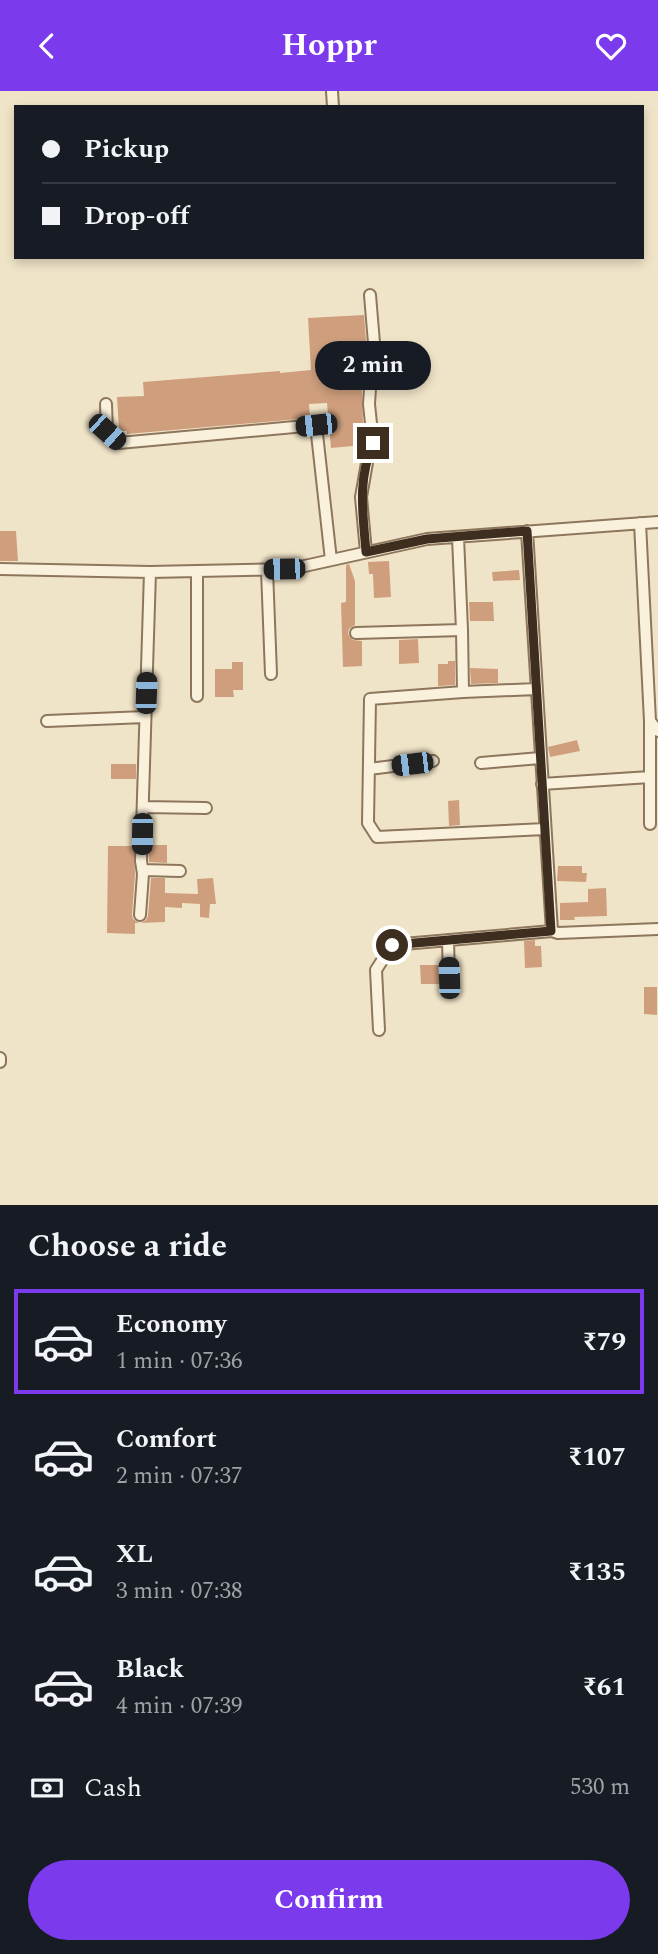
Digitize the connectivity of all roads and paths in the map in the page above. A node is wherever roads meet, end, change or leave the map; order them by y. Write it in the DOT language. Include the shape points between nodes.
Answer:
graph roads {
  1 [pos="370,295"];
  2 [pos="106,404"];
  3 [pos="658,522"];
  4 [pos="640,523"];
  5 [pos="527,531"];
  6 [pos="458,537"];
  7 [pos="366,552"];
  8 [pos="331,560"];
  9 [pos="0,569"];
  10 [pos="267,570"];
  11 [pos="197,571"];
  12 [pos="150,572"];
  13 [pos="462,630"];
  14 [pos="356,633"];
  15 [pos="271,674"];
  16 [pos="536,689"];
  17 [pos="463,692"];
  18 [pos="197,695"];
  19 [pos="145,717"];
  20 [pos="47,721"];
  21 [pos="650,721"];
  22 [pos="658,731"];
  23 [pos="540,758"];
  24 [pos="433,761"];
  25 [pos="481,763"];
  26 [pos="369,769"];
  27 [pos="650,777"];
  28 [pos="542,783"];
  29 [pos="143,807"];
  30 [pos="206,807"];
  31 [pos="650,824"];
  32 [pos="545,829"];
  33 [pos="143,870"];
  34 [pos="180,871"];
  35 [pos="139,915"];
  36 [pos="658,929"];
  37 [pos="551,931"];
  38 [pos="448,940"];
  39 [pos="449,978"];
  40 [pos="380,1030"];
  1 -- 7 [label="street" via="376,367 369,404 373,443 361,496"];
  2 -- 8 [label="street" via="107,432 119,443 316,425"];
  3 -- 4 [label="street"];
  4 -- 5 [label="street"];
  4 -- 21 [label="street"];
  5 -- 6 [label="street"];
  5 -- 16 [label="street"];
  6 -- 7 [label="street"];
  6 -- 13 [label="street"];
  7 -- 8 [label="street"];
  8 -- 10 [label="street"];
  9 -- 12 [label="street"];
  10 -- 11 [label="street"];
  10 -- 15 [label="street"];
  11 -- 12 [label="street"];
  11 -- 18 [label="street"];
  12 -- 19 [label="street"];
  13 -- 14 [label="street"];
  13 -- 17 [label="street"];
  16 -- 17 [label="street"];
  16 -- 23 [label="street"];
  17 -- 26 [label="street" via="370,699"];
  19 -- 20 [label="street"];
  19 -- 29 [label="street"];
  21 -- 22 [label="street"];
  21 -- 27 [label="street"];
  23 -- 25 [label="street"];
  23 -- 28 [label="street"];
  24 -- 26 [label="street"];
  26 -- 32 [label="street" via="368,823 377,837"];
  27 -- 28 [label="street"];
  27 -- 31 [label="street"];
  28 -- 32 [label="street"];
  29 -- 30 [label="street"];
  29 -- 33 [label="street"];
  32 -- 37 [label="street"];
  33 -- 34 [label="street"];
  33 -- 35 [label="street"];
  36 -- 37 [label="street"];
  37 -- 38 [label="street"];
  38 -- 39 [label="street"];
  38 -- 40 [label="street" via="392,945 376,970"];
}
